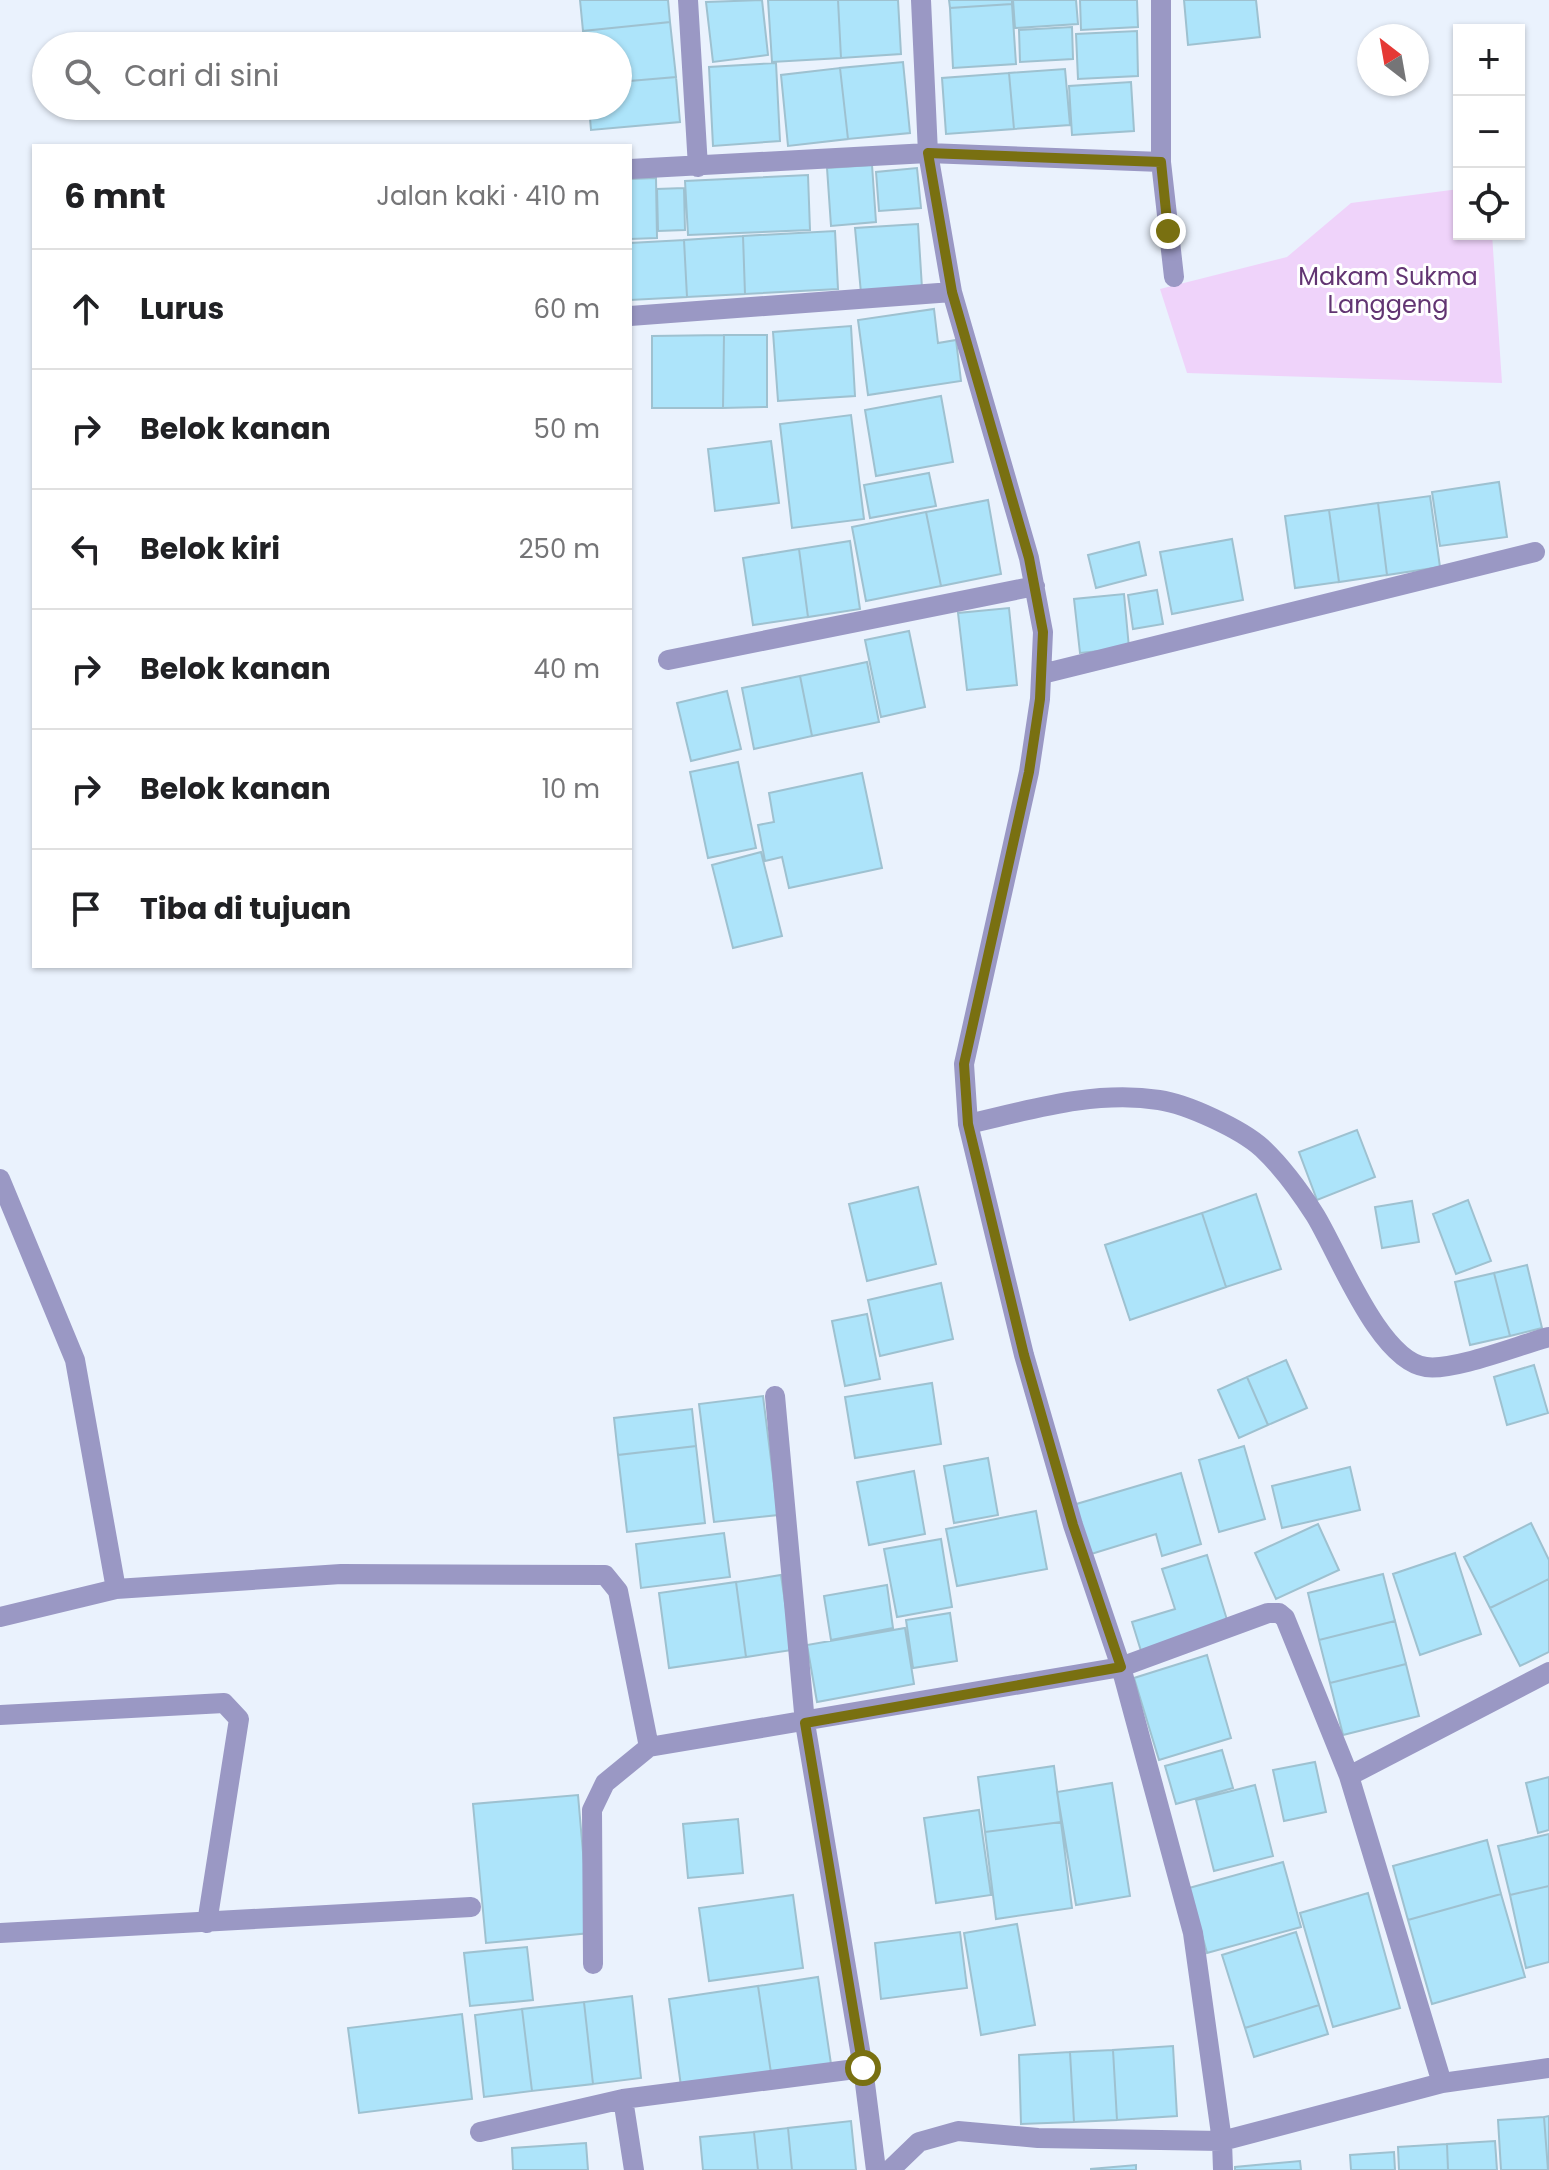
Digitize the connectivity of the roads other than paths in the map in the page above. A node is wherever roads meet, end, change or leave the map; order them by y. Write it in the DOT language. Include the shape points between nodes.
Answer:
graph roads {
  1 [pos="688,0"];
  2 [pos="921,0"];
  3 [pos="1161,0"];
  4 [pos="928,153"];
  5 [pos="1161,162"];
  6 [pos="698,167"];
  7 [pos="632,169"];
  8 [pos="1174,277"];
  9 [pos="952,292"];
  10 [pos="632,316"];
  11 [pos="1535,552"];
  12 [pos="1035,586"];
  13 [pos="668,660"];
  14 [pos="1042,674"];
  15 [pos="968,1124"];
  16 [pos="0,1179"];
  17 [pos="1549,1337"];
  18 [pos="775,1396"];
  19 [pos="116,1589"];
  20 [pos="0,1617"];
  21 [pos="1121,1667"];
  22 [pos="1549,1672"];
  23 [pos="0,1715"];
  24 [pos="805,1723"];
  25 [pos="649,1747"];
  26 [pos="1349,1776"];
  27 [pos="471,1907"];
  28 [pos="207,1923"];
  29 [pos="0,1933"];
  30 [pos="593,1964"];
  31 [pos="863,2068"];
  32 [pos="1549,2068"];
  33 [pos="1442,2083"];
  34 [pos="623,2099"];
  35 [pos="480,2132"];
  36 [pos="1222,2141"];
  37 [pos="634,2170"];
  38 [pos="876,2170"];
  39 [pos="890,2170"];
  40 [pos="1223,2170"];
  1 -- 6 [label="street"];
  2 -- 4 [label="street"];
  3 -- 5 [label="street"];
  4 -- 5 [label="street"];
  4 -- 6 [label="street"];
  4 -- 9 [label="street"];
  5 -- 8 [label="street"];
  6 -- 7 [label="street"];
  9 -- 10 [label="street"];
  9 -- 12 [label="street"];
  11 -- 14 [label="street"];
  12 -- 13 [label="street"];
  12 -- 14 [label="street" via="1043,632"];
  14 -- 15 [label="street" via="1029,772 964,1064"];
  15 -- 17 [label="street" via="1081,1099 1159,1100 1208,1117 1261,1147 1270,1158 1314,1213 1369,1315 1406,1360 1443,1367"];
  15 -- 21 [label="street" via="1024,1355"];
  16 -- 19 [label="street" via="75,1360"];
  18 -- 24 [label="street"];
  19 -- 20 [label="street"];
  19 -- 25 [label="street" via="341,1574 605,1575 618,1591"];
  21 -- 24 [label="street"];
  21 -- 26 [label="street" via="1279,1613"];
  21 -- 36 [label="street" via="1193,1933"];
  22 -- 26 [label="street"];
  23 -- 28 [label="street" via="224,1703 234,1710 239,1719"];
  24 -- 25 [label="street"];
  24 -- 31 [label="street"];
  25 -- 30 [label="street" via="605,1783 592,1810"];
  26 -- 33 [label="street"];
  27 -- 28 [label="street"];
  28 -- 29 [label="street"];
  31 -- 34 [label="street"];
  31 -- 38 [label="street"];
  32 -- 33 [label="street"];
  33 -- 36 [label="street"];
  34 -- 35 [label="street"];
  34 -- 37 [label="street"];
  36 -- 39 [label="street" via="958,2131 919,2142"];
  36 -- 40 [label="street"];
}
